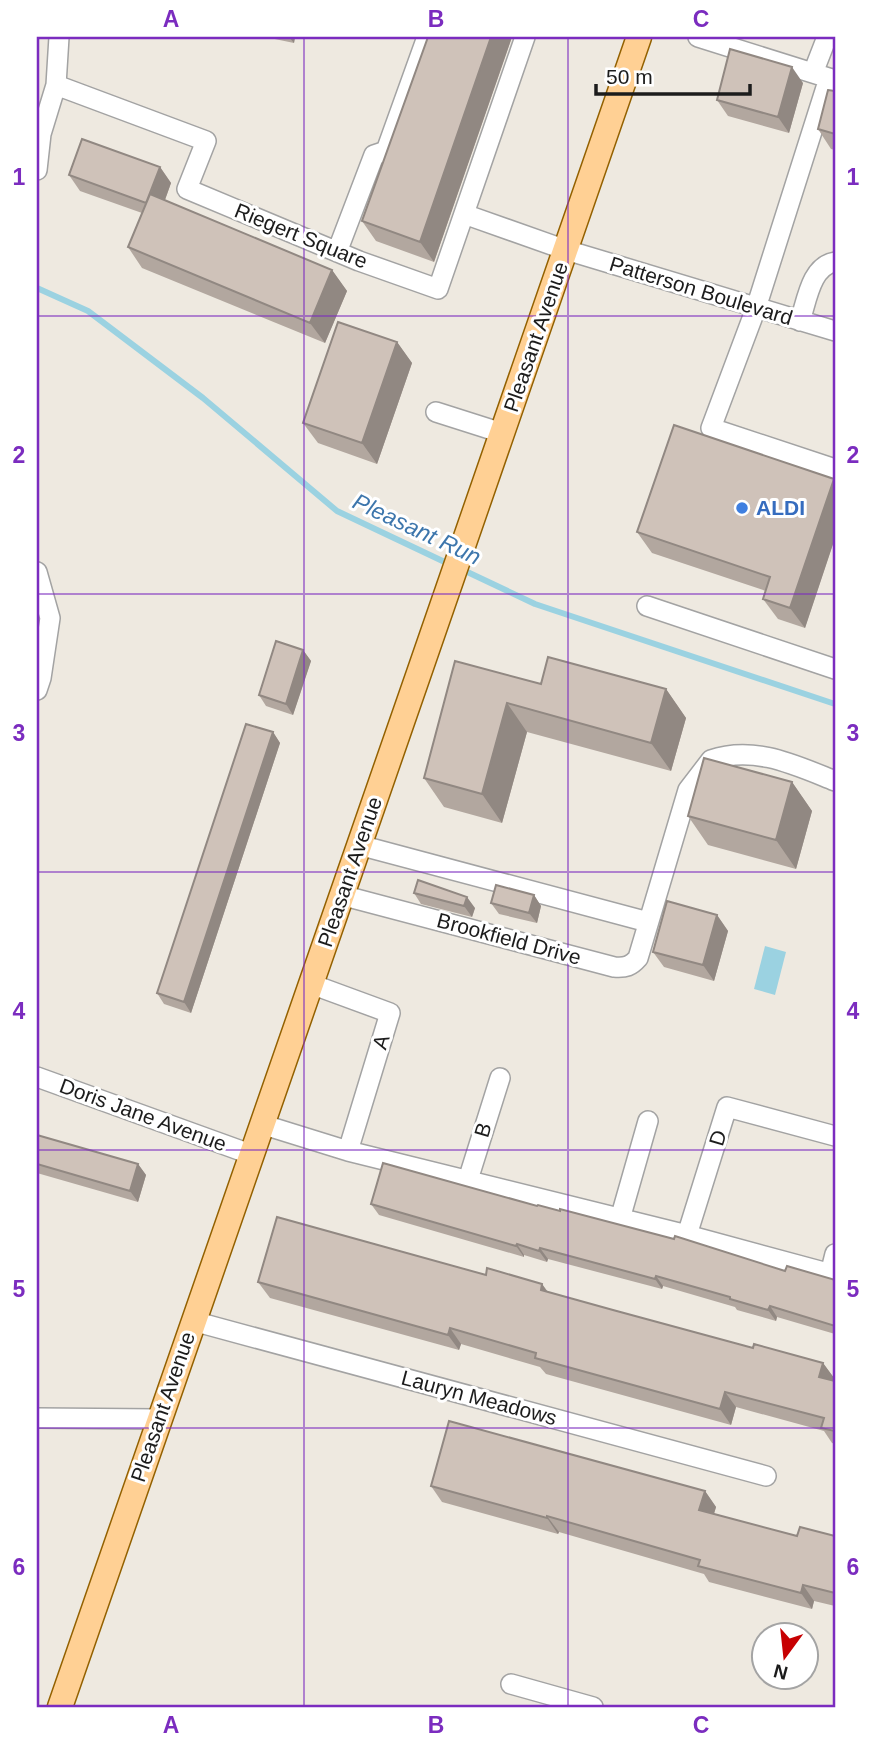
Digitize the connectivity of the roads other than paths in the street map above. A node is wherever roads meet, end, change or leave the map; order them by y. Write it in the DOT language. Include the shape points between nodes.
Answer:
graph roads {
  1 [pos="59,37"];
  2 [pos="427,37"];
  3 [pos="525,37"];
  4 [pos="639,37"];
  5 [pos="698,37"];
  6 [pos="827,37"];
  7 [pos="826,77"];
  8 [pos="56,85"];
  9 [pos="37,170"];
  10 [pos="464,215"];
  11 [pos="566,250"];
  12 [pos="337,252"];
  13 [pos="835,262"];
  14 [pos="756,308"];
  15 [pos="800,321"];
  16 [pos="835,331"];
  17 [pos="436,412"];
  18 [pos="502,433"];
  19 [pos="835,469"];
  20 [pos="37,572"];
  21 [pos="647,606"];
  22 [pos="835,669"];
  23 [pos="37,690"];
  24 [pos="835,781"];
  25 [pos="359,845"];
  26 [pos="341,895"];
  27 [pos="648,922"];
  28 [pos="311,984"];
  29 [pos="37,1077"];
  30 [pos="500,1078"];
  31 [pos="648,1121"];
  32 [pos="261,1124"];
  33 [pos="835,1136"];
  34 [pos="348,1151"];
  35 [pos="250,1154"];
  36 [pos="467,1183"];
  37 [pos="620,1219"];
  38 [pos="687,1235"];
  39 [pos="835,1254"];
  40 [pos="833,1274"];
  41 [pos="193,1321"];
  42 [pos="37,1418"];
  43 [pos="157,1419"];
  44 [pos="766,1476"];
  45 [pos="511,1684"];
  46 [pos="60,1707"];
  47 [pos="593,1707"];
  1 -- 8 [label="street"];
  2 -- 12 [label="street" via="386,151 374,155"];
  3 -- 10 [label="street"];
  4 -- 11 [label="main road, Pleasant Avenue"];
  5 -- 7 [label="street"];
  6 -- 7 [label="street"];
  7 -- 14 [label="street"];
  8 -- 9 [label="street" via="41,134"];
  8 -- 12 [label="street, Riegert Square" via="206,141 187,189"];
  10 -- 11 [label="street"];
  10 -- 12 [label="street, Riegert Square" via="438,289"];
  11 -- 14 [label="street, Patterson Boulevard"];
  11 -- 18 [label="main road, Pleasant Avenue"];
  13 -- 15 [label="street" via="816,274"];
  14 -- 15 [label="street, Patterson Boulevard"];
  14 -- 19 [label="street" via="711,428"];
  15 -- 16 [label="street, Patterson Boulevard"];
  17 -- 18 [label="street"];
  18 -- 25 [label="main road, Pleasant Avenue"];
  20 -- 23 [label="street" via="50,618"];
  21 -- 22 [label="street"];
  24 -- 27 [label="street, Brookfield Drive" via="759,754 738,753 711,760 688,790"];
  25 -- 26 [label="main road, Pleasant Avenue"];
  25 -- 27 [label="street"];
  26 -- 27 [label="street, Brookfield Drive" via="614,967 632,965 639,958"];
  26 -- 28 [label="main road, Pleasant Avenue"];
  28 -- 32 [label="main road, Pleasant Avenue"];
  28 -- 34 [label="street, A" via="390,1013"];
  29 -- 35 [label="street, Doris Jane Avenue"];
  30 -- 36 [label="street, B"];
  31 -- 37 [label="street"];
  32 -- 34 [label="street"];
  32 -- 35 [label="main road, Pleasant Avenue"];
  33 -- 38 [label="street, D" via="727,1107"];
  34 -- 36 [label="street"];
  35 -- 41 [label="main road, Pleasant Avenue"];
  36 -- 37 [label="street"];
  37 -- 38 [label="street"];
  38 -- 40 [label="street"];
  39 -- 40 [label="street"];
  41 -- 43 [label="main road, Pleasant Avenue"];
  41 -- 44 [label="street, Lauryn Meadows"];
  42 -- 43 [label="street"];
  43 -- 46 [label="main road, Pleasant Avenue"];
  45 -- 47 [label="street"];
}
